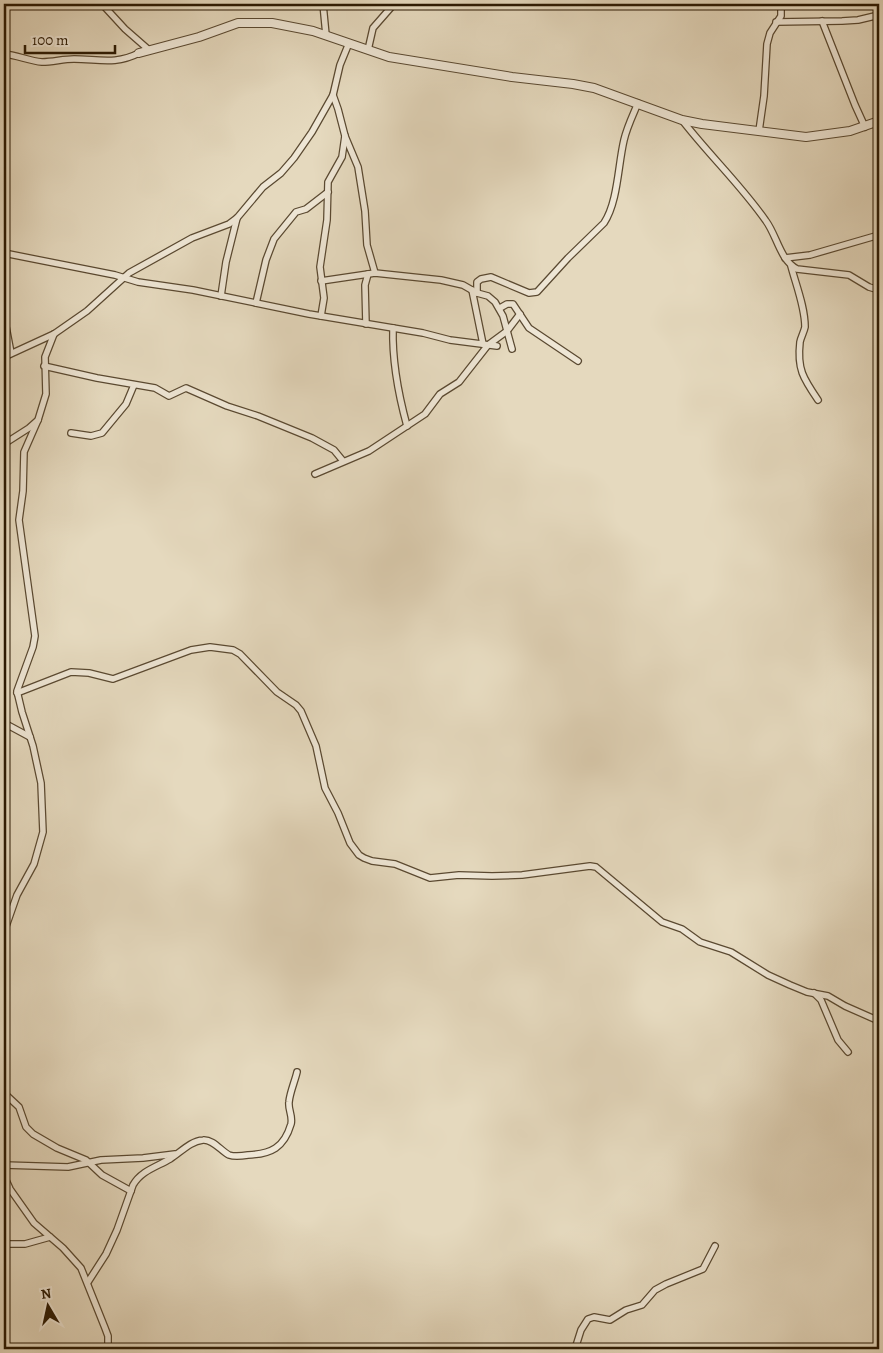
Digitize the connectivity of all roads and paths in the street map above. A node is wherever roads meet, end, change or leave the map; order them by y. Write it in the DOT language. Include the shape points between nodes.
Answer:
graph roads {
  1 [pos="102,4"];
  2 [pos="323,4"];
  3 [pos="394,4"];
  4 [pos="781,4"];
  5 [pos="877,4"];
  6 [pos="879,14"];
  7 [pos="822,21"];
  8 [pos="776,22"];
  9 [pos="326,35"];
  10 [pos="349,43"];
  11 [pos="149,50"];
  12 [pos="368,50"];
  13 [pos="139,53"];
  14 [pos="4,54"];
  15 [pos="333,95"];
  16 [pos="638,103"];
  17 [pos="682,120"];
  18 [pos="879,121"];
  19 [pos="865,127"];
  20 [pos="759,131"];
  21 [pos="345,136"];
  22 [pos="328,192"];
  23 [pos="237,218"];
  24 [pos="879,235"];
  25 [pos="4,253"];
  26 [pos="785,258"];
  27 [pos="792,266"];
  28 [pos="371,274"];
  29 [pos="123,278"];
  30 [pos="321,280"];
  31 [pos="879,290"];
  32 [pos="474,291"];
  33 [pos="221,296"];
  34 [pos="256,302"];
  35 [pos="500,308"];
  36 [pos="520,314"];
  37 [pos="4,316"];
  38 [pos="321,316"];
  39 [pos="366,324"];
  40 [pos="393,328"];
  41 [pos="507,331"];
  42 [pos="54,334"];
  43 [pos="486,344"];
  44 [pos="497,346"];
  45 [pos="512,349"];
  46 [pos="12,353"];
  47 [pos="4,357"];
  48 [pos="578,361"];
  49 [pos="44,366"];
  50 [pos="134,385"];
  51 [pos="818,400"];
  52 [pos="38,420"];
  53 [pos="407,426"];
  54 [pos="71,433"];
  55 [pos="4,444"];
  56 [pos="343,461"];
  57 [pos="315,474"];
  58 [pos="17,693"];
  59 [pos="4,723"];
  60 [pos="30,737"];
  61 [pos="4,932"];
  62 [pos="814,993"];
  63 [pos="879,1021"];
  64 [pos="848,1052"];
  65 [pos="4,1053"];
  66 [pos="4,1061"];
  67 [pos="297,1072"];
  68 [pos="4,1093"];
  69 [pos="4,1104"];
  70 [pos="4,1115"];
  71 [pos="177,1154"];
  72 [pos="90,1162"];
  73 [pos="4,1165"];
  74 [pos="4,1176"];
  75 [pos="131,1191"];
  76 [pos="50,1237"];
  77 [pos="4,1244"];
  78 [pos="715,1246"];
  79 [pos="88,1282"];
  80 [pos="108,1349"];
  81 [pos="575,1349"];
  1 -- 11 [label="street"];
  2 -- 9 [label="street"];
  3 -- 12 [label="street" via="374,28"];
  4 -- 8 [label="street" via="781,16"];
  5 -- 6 [label="street"];
  6 -- 7 [label="street" via="858,20"];
  7 -- 8 [label="street"];
  7 -- 19 [label="street"];
  8 -- 20 [label="street" via="767,44"];
  9 -- 10 [label="street"];
  9 -- 11 [label="street" via="291,25 249,22 228,25 199,37"];
  10 -- 12 [label="street"];
  10 -- 15 [label="street"];
  11 -- 13 [label="street"];
  12 -- 16 [label="street" via="389,57 579,85"];
  13 -- 14 [label="street" via="98,62 75,59 40,62"];
  15 -- 21 [label="street"];
  15 -- 23 [label="street" via="294,158 263,187"];
  16 -- 17 [label="street"];
  16 -- 32 [label="street" via="624,138 612,204 604,223 537,292 529,293 491,276 477,282"];
  17 -- 20 [label="street"];
  17 -- 26 [label="street" via="739,185 767,223"];
  18 -- 19 [label="street"];
  19 -- 20 [label="street" via="806,137"];
  21 -- 22 [label="street" via="342,156 328,182"];
  21 -- 28 [label="street" via="358,167"];
  22 -- 30 [label="street"];
  22 -- 34 [label="street" via="306,209 296,212 274,239"];
  23 -- 29 [label="street" via="192,238"];
  23 -- 33 [label="street"];
  24 -- 26 [label="street" via="810,255"];
  25 -- 29 [label="street"];
  26 -- 27 [label="street"];
  27 -- 31 [label="street" via="852,276"];
  27 -- 51 [label="street" via="805,328 800,339 798,362"];
  28 -- 30 [label="street"];
  28 -- 32 [label="street" via="441,280"];
  28 -- 39 [label="street" via="365,291"];
  29 -- 33 [label="street"];
  29 -- 42 [label="street" via="87,311"];
  30 -- 38 [label="street" via="324,298"];
  32 -- 35 [label="street" via="492,298"];
  32 -- 43 [label="street"];
  33 -- 34 [label="street"];
  34 -- 38 [label="street"];
  35 -- 36 [label="street" via="510,303"];
  35 -- 41 [label="street"];
  36 -- 41 [label="street"];
  36 -- 48 [label="street" via="534,332"];
  37 -- 46 [label="street"];
  38 -- 39 [label="street"];
  39 -- 40 [label="street"];
  40 -- 43 [label="street"];
  40 -- 53 [label="street" via="396,378"];
  41 -- 43 [label="street"];
  41 -- 45 [label="street"];
  42 -- 46 [label="street"];
  42 -- 49 [label="street"];
  43 -- 44 [label="street"];
  43 -- 53 [label="street" via="460,382 442,392 428,412"];
  46 -- 47 [label="street"];
  49 -- 50 [label="street"];
  49 -- 52 [label="street" via="46,394"];
  50 -- 54 [label="street" via="126,404 102,433 91,436"];
  50 -- 56 [label="street" via="155,388 171,396 184,388 195,391 312,438 334,450"];
  52 -- 55 [label="street"];
  52 -- 58 [label="street" via="24,452 19,520 35,636"];
  53 -- 56 [label="street" via="369,451"];
  56 -- 57 [label="street"];
  58 -- 60 [label="street"];
  58 -- 62 [label="street" via="72,672 113,679 196,649 233,650 301,711 316,746 325,788 350,843 364,858 395,864 430,878 522,875 596,867 659,920 682,929 700,942 731,952 775,978"];
  59 -- 60 [label="street"];
  60 -- 61 [label="street" via="41,783 43,832 34,864"];
  62 -- 63 [label="street" via="825,995"];
  62 -- 64 [label="street" via="821,1000 838,1040"];
  65 -- 66 [label="street"];
  67 -- 71 [label="street" via="289,1102 291,1123 276,1150 234,1156 203,1140"];
  68 -- 72 [label="street" via="20,1108 26,1127 33,1134"];
  69 -- 70 [label="street"];
  71 -- 72 [label="street"];
  71 -- 75 [label="street" via="141,1175"];
  72 -- 73 [label="street" via="68,1167"];
  72 -- 75 [label="street" via="102,1175"];
  74 -- 76 [label="street" via="34,1224"];
  75 -- 79 [label="street" via="106,1254"];
  76 -- 77 [label="street" via="25,1244"];
  76 -- 79 [label="street" via="71,1255"];
  78 -- 81 [label="street" via="703,1269 660,1287 642,1306 626,1310 610,1320 588,1319"];
  79 -- 80 [label="street" via="108,1336"];
}
